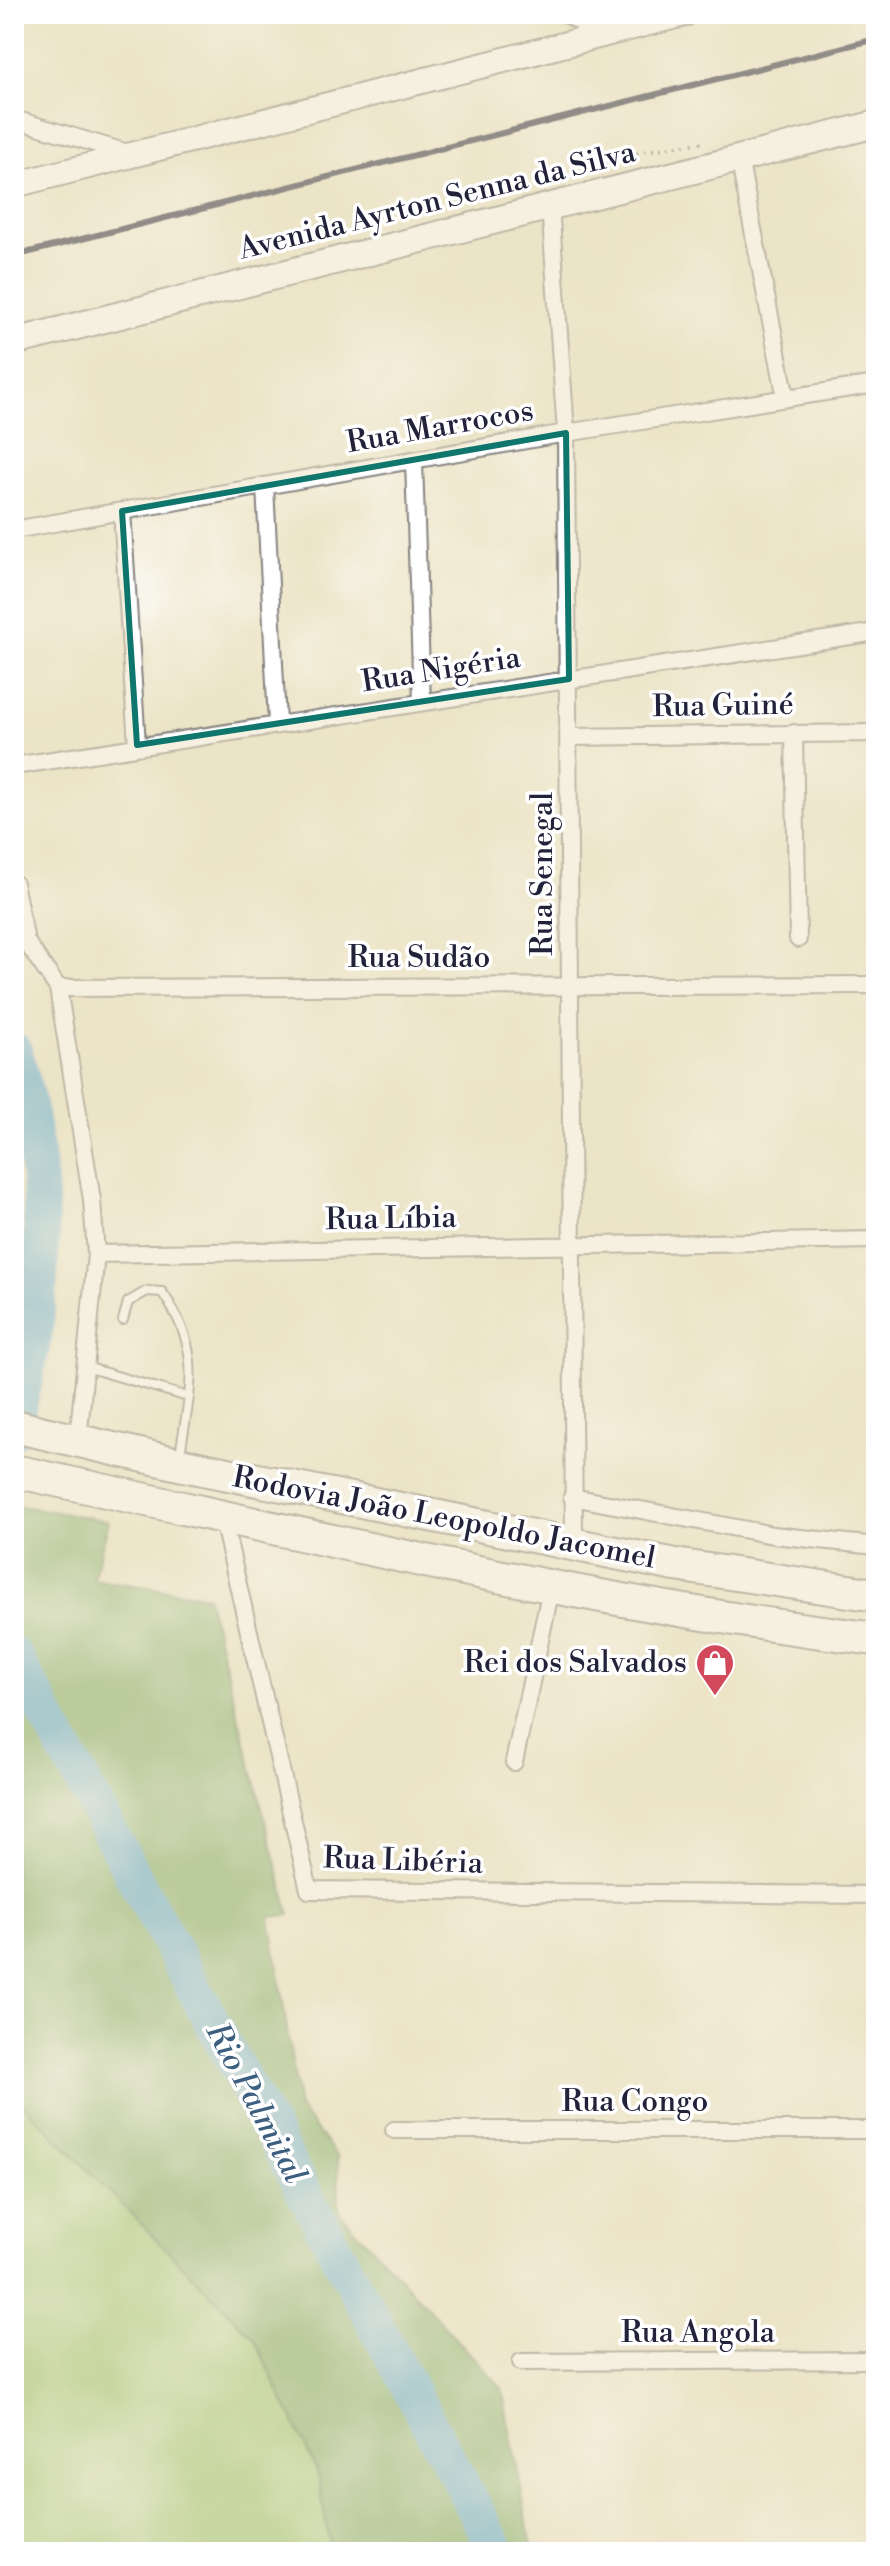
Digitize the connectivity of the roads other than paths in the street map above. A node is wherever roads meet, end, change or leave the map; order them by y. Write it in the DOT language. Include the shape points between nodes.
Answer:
graph roads {
  1 [pos="566,14"];
  2 [pos="684,14"];
  3 [pos="634,21"];
  4 [pos="605,35"];
  5 [pos="14,119"];
  6 [pos="876,124"];
  7 [pos="133,155"];
  8 [pos="739,158"];
  9 [pos="14,185"];
  10 [pos="550,205"];
  11 [pos="14,342"];
  12 [pos="876,384"];
  13 [pos="786,398"];
  14 [pos="566,433"];
  15 [pos="414,462"];
  16 [pos="265,486"];
  17 [pos="122,511"];
  18 [pos="14,530"];
  19 [pos="876,632"];
  20 [pos="569,679"];
  21 [pos="422,702"];
  22 [pos="277,723"];
  23 [pos="794,733"];
  24 [pos="876,733"];
  25 [pos="570,737"];
  26 [pos="137,745"];
  27 [pos="14,766"];
  28 [pos="14,883"];
  29 [pos="14,924"];
  30 [pos="26,937"];
  31 [pos="798,939"];
  32 [pos="572,985"];
  33 [pos="876,985"];
  34 [pos="58,988"];
  35 [pos="876,1240"];
  36 [pos="572,1242"];
  37 [pos="96,1254"];
  38 [pos="123,1320"];
  39 [pos="86,1367"];
  40 [pos="188,1397"];
  41 [pos="27,1429"];
  42 [pos="78,1441"];
  43 [pos="179,1464"];
  44 [pos="22,1473"];
  45 [pos="572,1497"];
  46 [pos="222,1516"];
  47 [pos="574,1544"];
  48 [pos="876,1546"];
  49 [pos="552,1584"];
  50 [pos="876,1595"];
  51 [pos="876,1639"];
  52 [pos="514,1762"];
  53 [pos="876,1895"];
  54 [pos="394,2130"];
  55 [pos="876,2130"];
  56 [pos="876,2360"];
  57 [pos="521,2362"];
  1 -- 4 [label="street"];
  2 -- 3 [label="street"];
  3 -- 4 [label="street"];
  4 -- 7 [label="street"];
  5 -- 7 [label="street"];
  6 -- 8 [label="main road, Avenida Ayrton Senna da Silva"];
  7 -- 9 [label="street"];
  8 -- 10 [label="main road, Avenida Ayrton Senna da Silva"];
  8 -- 13 [label="street"];
  10 -- 11 [label="main road, Avenida Ayrton Senna da Silva"];
  10 -- 14 [label="street, Rua Senegal"];
  12 -- 13 [label="street, Rua Marrocos"];
  13 -- 14 [label="street, Rua Marrocos"];
  14 -- 15 [label="street, Rua Marrocos"];
  14 -- 20 [label="street, Rua Senegal"];
  15 -- 16 [label="street, Rua Marrocos"];
  15 -- 21 [label="street"];
  16 -- 17 [label="street, Rua Marrocos"];
  16 -- 22 [label="street"];
  17 -- 18 [label="street, Rua Marrocos"];
  17 -- 26 [label="street"];
  19 -- 20 [label="street, Rua Nigéria"];
  20 -- 21 [label="street, Rua Nigéria"];
  20 -- 25 [label="street, Rua Senegal"];
  21 -- 22 [label="street, Rua Nigéria"];
  22 -- 26 [label="street, Rua Nigéria"];
  23 -- 24 [label="street, Rua Guiné"];
  23 -- 25 [label="street, Rua Guiné"];
  23 -- 31 [label="street"];
  25 -- 32 [label="street, Rua Senegal"];
  26 -- 27 [label="street, Rua Nigéria"];
  28 -- 30 [label="street"];
  29 -- 30 [label="street"];
  30 -- 34 [label="street"];
  32 -- 33 [label="street, Rua Sudão"];
  32 -- 34 [label="street, Rua Sudão"];
  32 -- 36 [label="street, Rua Senegal"];
  34 -- 37 [label="street"];
  35 -- 36 [label="street, Rua Líbia"];
  36 -- 37 [label="street, Rua Líbia"];
  36 -- 45 [label="street, Rua Senegal"];
  37 -- 39 [label="street"];
  38 -- 40 [label="lane" via="128,1302 147,1291 162,1292 182,1321 192,1369"];
  39 -- 40 [label="lane"];
  39 -- 42 [label="street"];
  40 -- 43 [label="lane"];
  41 -- 42 [label="highway, Rodovia João Leopoldo Jacomel"];
  42 -- 43 [label="highway, Rodovia João Leopoldo Jacomel"];
  43 -- 47 [label="highway, Rodovia João Leopoldo Jacomel"];
  44 -- 46 [label="highway, Rodovia João Leopoldo Jacomel"];
  45 -- 47 [label="street, Rua Senegal"];
  45 -- 48 [label="street" via="773,1535"];
  46 -- 49 [label="highway, Rodovia João Leopoldo Jacomel"];
  46 -- 53 [label="street, Rua Libéria" via="309,1890"];
  47 -- 50 [label="highway, Rodovia João Leopoldo Jacomel" via="762,1580"];
  49 -- 51 [label="highway, Rodovia João Leopoldo Jacomel"];
  49 -- 52 [label="street"];
  54 -- 55 [label="street, Rua Congo"];
  56 -- 57 [label="street, Rua Angola"];
}
